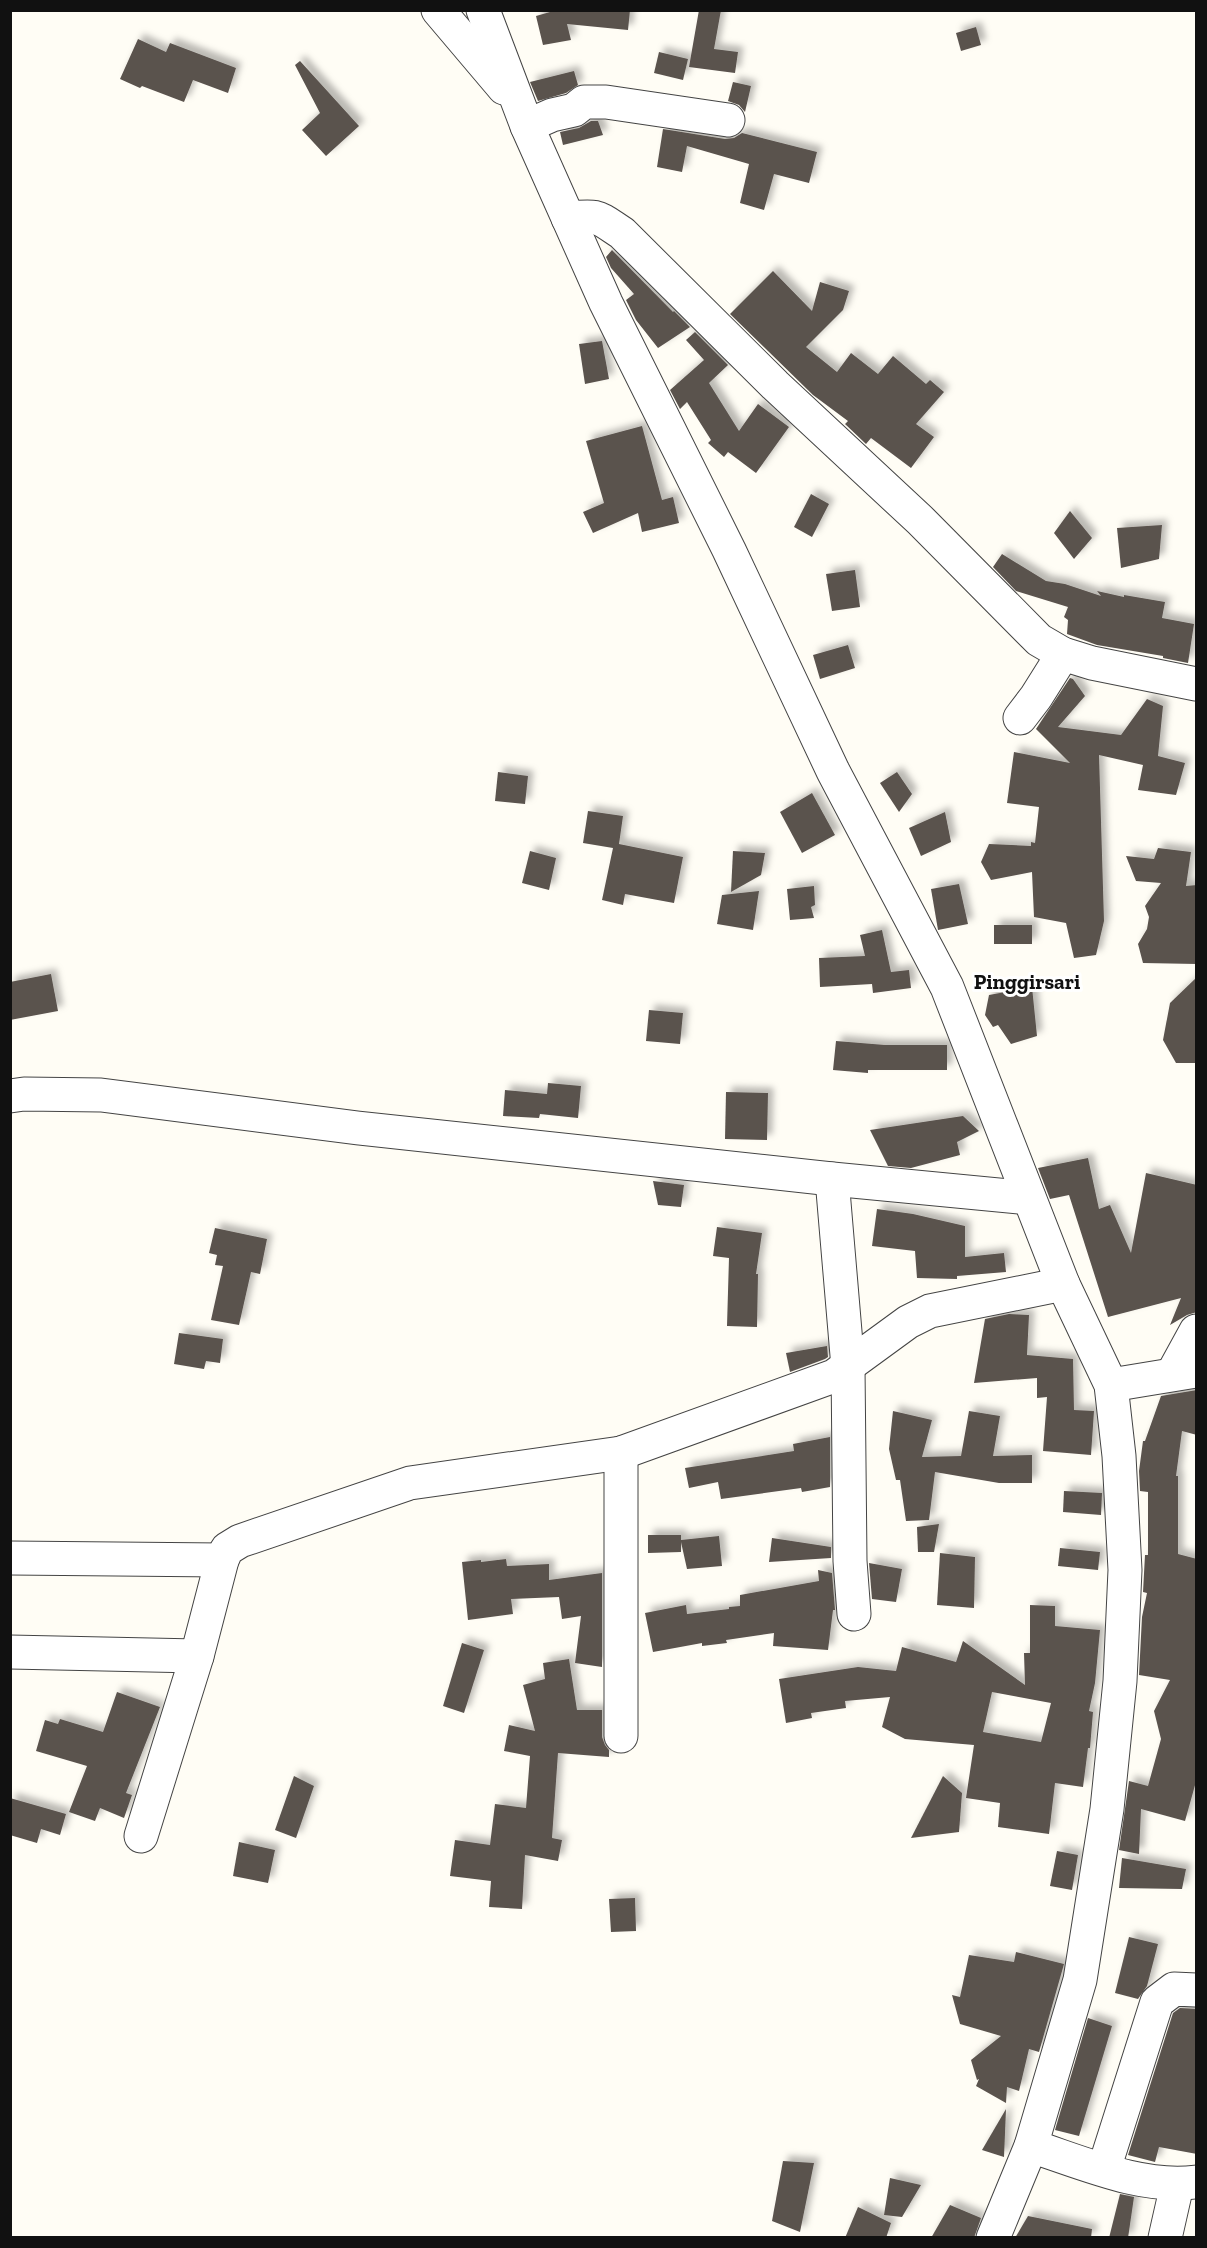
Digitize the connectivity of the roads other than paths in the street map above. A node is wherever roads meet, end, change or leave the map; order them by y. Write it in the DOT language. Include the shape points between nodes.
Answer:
graph roads {
  1 [pos="438,10"];
  2 [pos="483,10"];
  3 [pos="525,118"];
  4 [pos="728,120"];
  5 [pos="568,218"];
  6 [pos="1063,654"];
  7 [pos="1197,684"];
  8 [pos="1020,718"];
  9 [pos="10,1096"];
  10 [pos="831,1179"];
  11 [pos="1029,1198"];
  12 [pos="1063,1284"];
  13 [pos="1197,1331"];
  14 [pos="848,1367"];
  15 [pos="1185,1372"];
  16 [pos="1111,1385"];
  17 [pos="621,1452"];
  18 [pos="10,1558"];
  19 [pos="222,1560"];
  20 [pos="854,1614"];
  21 [pos="10,1652"];
  22 [pos="197,1656"];
  23 [pos="621,1736"];
  24 [pos="141,1836"];
  25 [pos="1197,1990"];
  26 [pos="1031,2146"];
  27 [pos="1104,2169"];
  28 [pos="1187,2183"];
  29 [pos="993,2238"];
  30 [pos="1165,2238"];
  1 -- 3 [label="street"];
  2 -- 3 [label="street"];
  3 -- 4 [label="street" via="574,110 584,102 606,102"];
  3 -- 5 [label="street"];
  5 -- 6 [label="street" via="601,218 622,233 1039,640"];
  5 -- 11 [label="street" via="833,771 947,987"];
  6 -- 7 [label="street"];
  6 -- 8 [label="street"];
  9 -- 10 [label="street" via="101,1095 357,1128"];
  10 -- 11 [label="street"];
  10 -- 14 [label="street"];
  11 -- 12 [label="street"];
  12 -- 14 [label="street" via="930,1311 908,1322"];
  12 -- 16 [label="street"];
  13 -- 15 [label="street"];
  14 -- 17 [label="street" via="834,1376"];
  14 -- 20 [label="street"];
  15 -- 16 [label="street"];
  16 -- 26 [label="street" via="1125,1570 1118,1704 1107,1809 1080,1980"];
  17 -- 19 [label="street" via="410,1484 240,1541 227,1549"];
  17 -- 23 [label="street"];
  18 -- 19 [label="street"];
  19 -- 22 [label="street"];
  21 -- 22 [label="street"];
  22 -- 24 [label="street"];
  25 -- 27 [label="street" via="1174,1989 1157,2002"];
  26 -- 27 [label="street"];
  26 -- 29 [label="street"];
  27 -- 28 [label="street" via="1160,2184"];
  28 -- 30 [label="street"];
}
